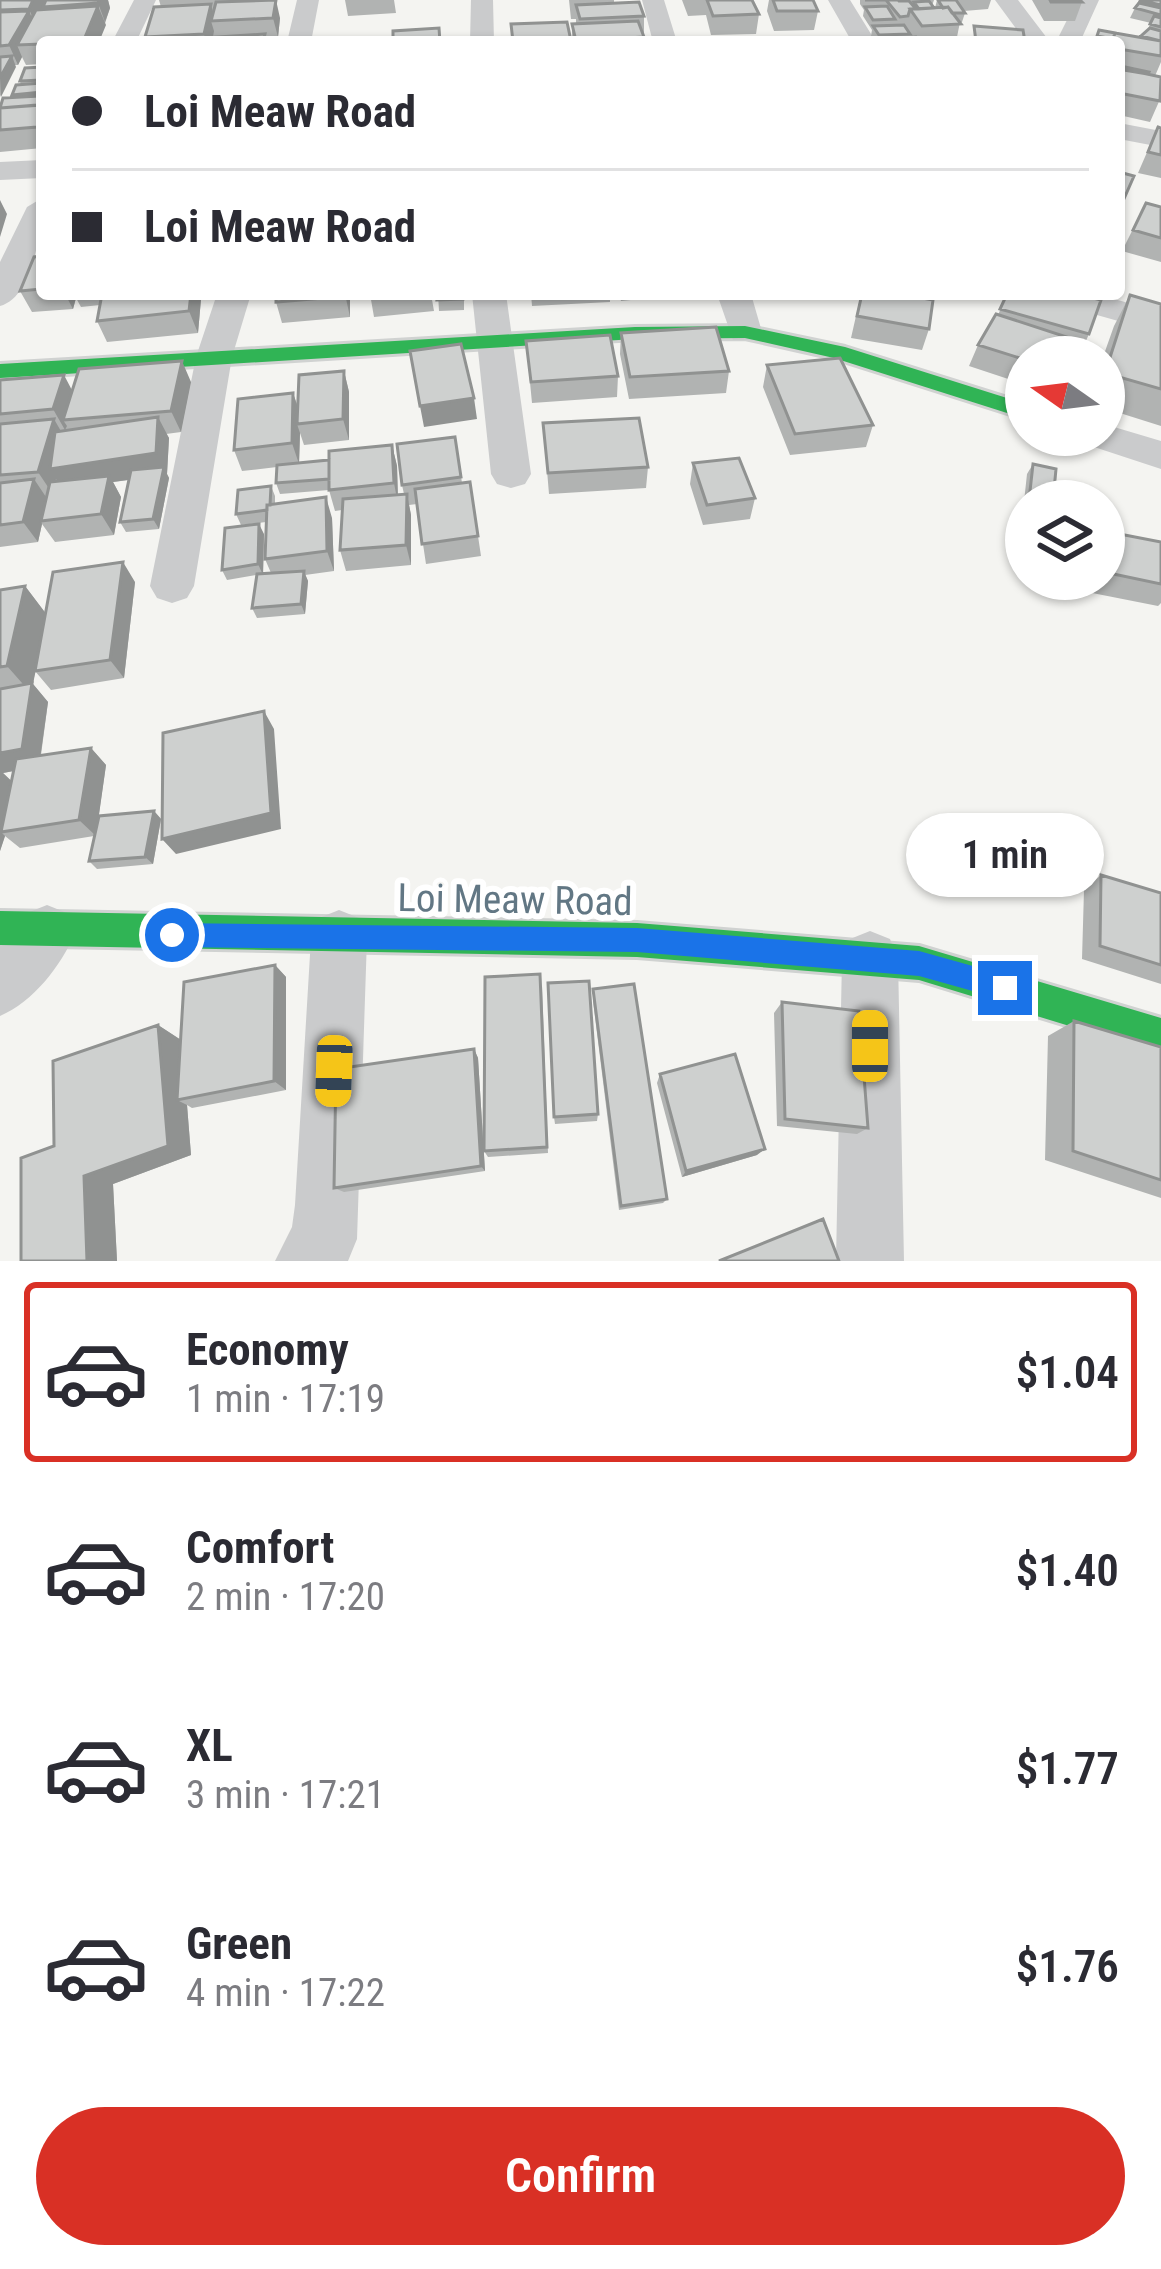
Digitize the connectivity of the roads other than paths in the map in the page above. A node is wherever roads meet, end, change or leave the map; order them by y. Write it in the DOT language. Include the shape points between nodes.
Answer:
graph roads {
  1 [pos="145,0"];
  2 [pos="308,0"];
  3 [pos="482,0"];
  4 [pos="653,0"];
  5 [pos="838,0"];
  6 [pos="1006,0"];
  7 [pos="1088,0"];
  8 [pos="127,36"];
  9 [pos="300,36"];
  10 [pos="482,36"];
  11 [pos="662,36"];
  12 [pos="860,36"];
  13 [pos="1033,36"];
  14 [pos="1071,36"];
  15 [pos="1125,132"];
  16 [pos="1161,139"];
  17 [pos="36,169"];
  18 [pos="0,171"];
  19 [pos="36,220"];
  20 [pos="0,296"];
  21 [pos="232,300"];
  22 [pos="489,300"];
  23 [pos="736,300"];
  24 [pos="1080,300"];
  25 [pos="1161,323"];
  26 [pos="745,332"];
  27 [pos="491,344"];
  28 [pos="214,357"];
  29 [pos="0,371"];
  30 [pos="1005,405"];
  31 [pos="1125,444"];
  32 [pos="1161,455"];
  33 [pos="511,474"];
  34 [pos="172,586"];
  35 [pos="23,930"];
  36 [pos="339,938"];
  37 [pos="870,959"];
  38 [pos="0,987"];
  39 [pos="1161,1036"];
  40 [pos="309,1261"];
  41 [pos="870,1261"];
  1 -- 8 [label="street"];
  2 -- 9 [label="street"];
  3 -- 10 [label="street"];
  4 -- 11 [label="street"];
  5 -- 12 [label="street"];
  6 -- 13 [label="street"];
  7 -- 14 [label="street"];
  15 -- 16 [label="street"];
  17 -- 18 [label="street"];
  19 -- 20 [label="street"];
  21 -- 28 [label="street"];
  22 -- 27 [label="street"];
  23 -- 26 [label="street"];
  24 -- 25 [label="street"];
  26 -- 27 [label="street"];
  26 -- 30 [label="street"];
  27 -- 28 [label="street"];
  27 -- 33 [label="street"];
  28 -- 29 [label="street"];
  28 -- 34 [label="street"];
  31 -- 32 [label="street"];
  35 -- 36 [label="street, Loi Meaw Road"];
  35 -- 38 [label="street"];
  36 -- 37 [label="street, Loi Meaw Road" via="637,940"];
  36 -- 40 [label="street" via="328,1205 323,1239"];
  37 -- 39 [label="street, Loi Meaw Road" via="919,963"];
  37 -- 41 [label="street"];
}
